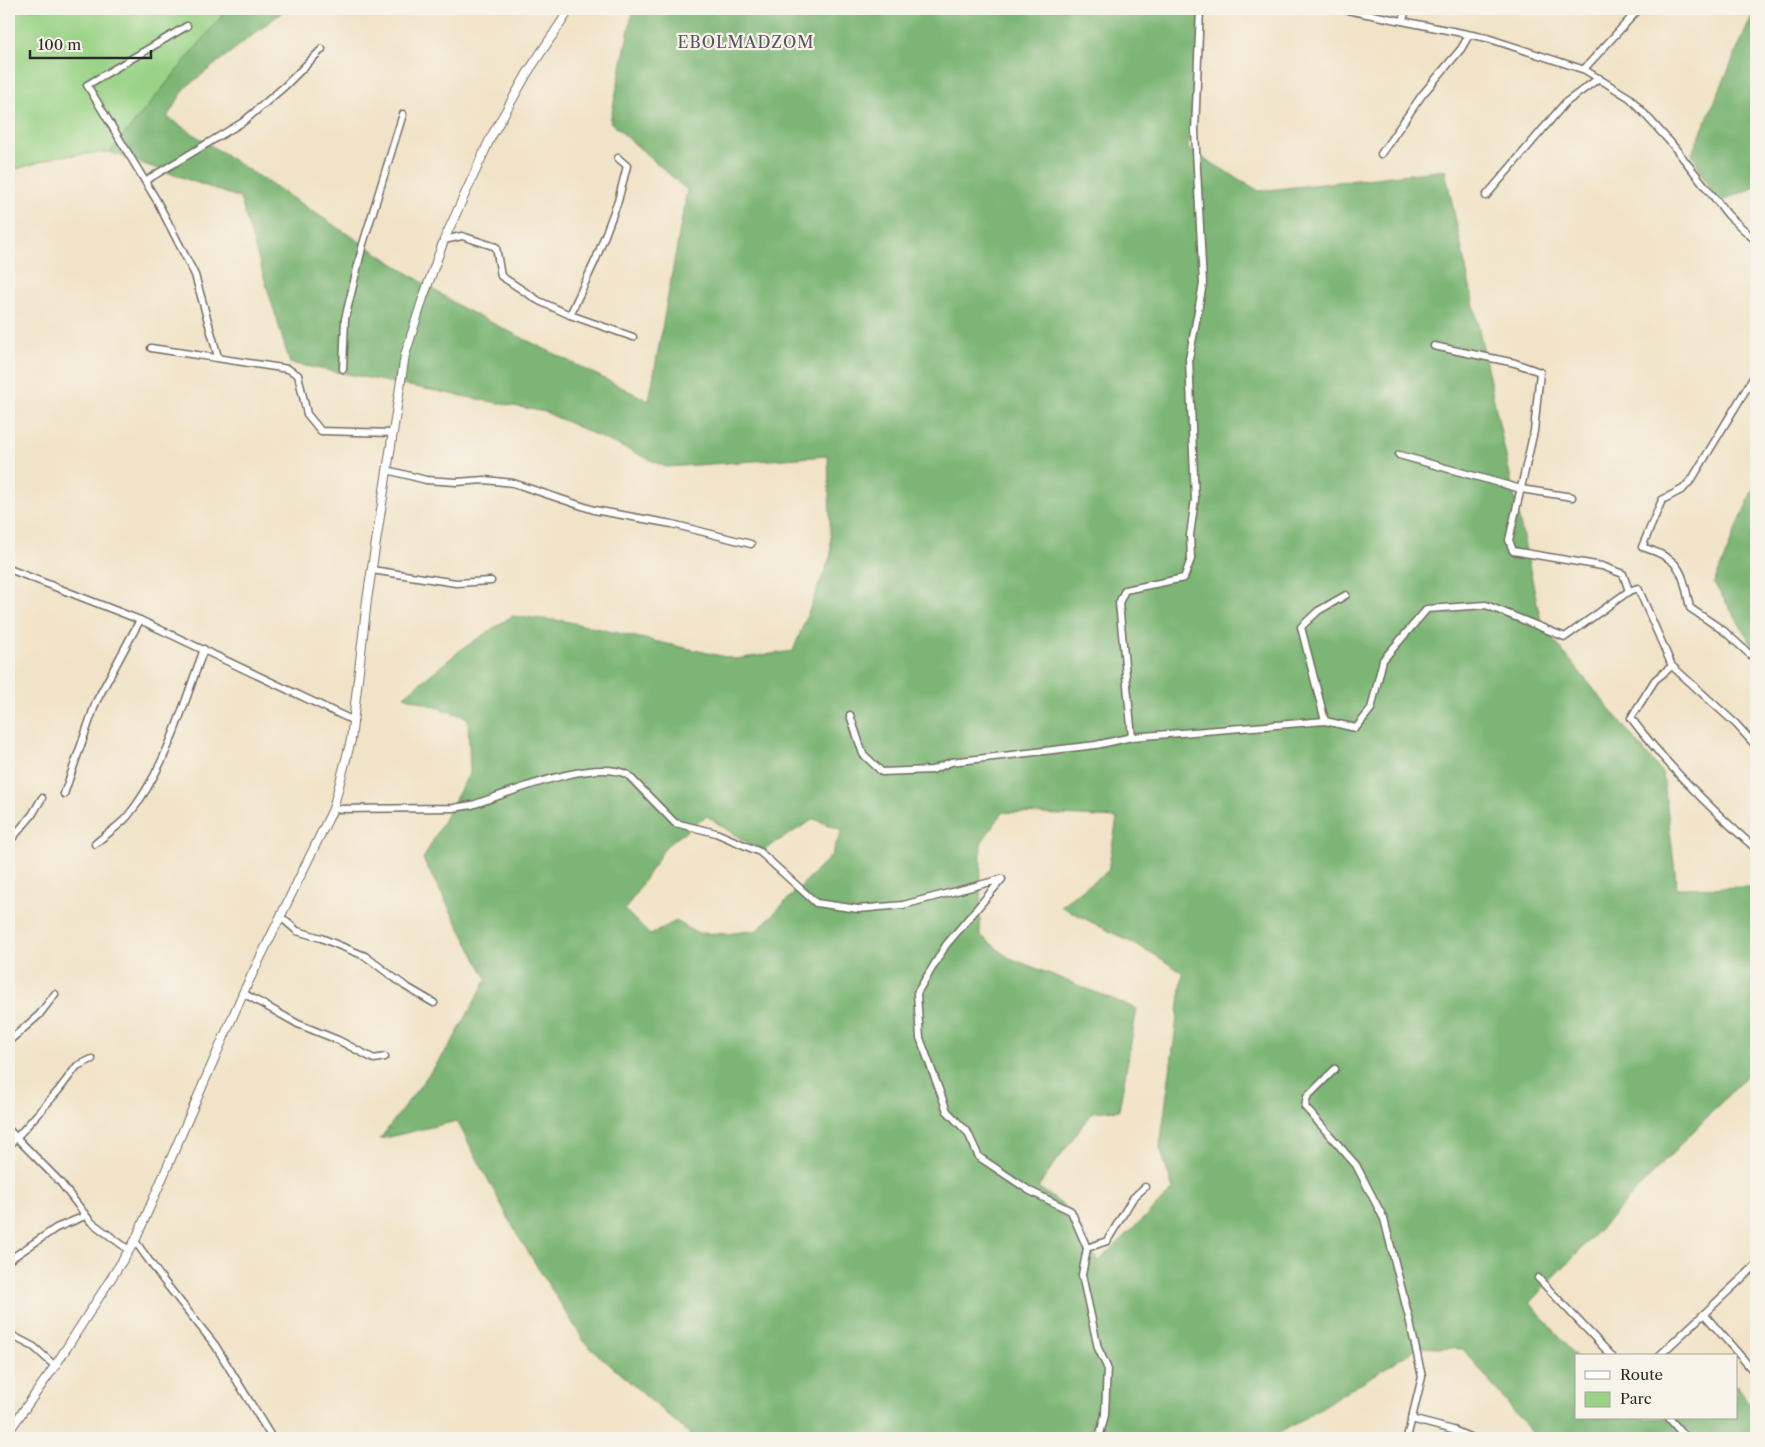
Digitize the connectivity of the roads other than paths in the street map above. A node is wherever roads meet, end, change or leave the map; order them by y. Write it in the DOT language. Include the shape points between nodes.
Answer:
graph roads {
  1 [pos="570,9"];
  2 [pos="1200,9"];
  3 [pos="1342,9"];
  4 [pos="1406,9"];
  5 [pos="1639,9"];
  6 [pos="1403,21"];
  7 [pos="187,26"];
  8 [pos="1469,35"];
  9 [pos="322,49"];
  10 [pos="1584,69"];
  11 [pos="1599,78"];
  12 [pos="403,114"];
  13 [pos="1382,154"];
  14 [pos="618,158"];
  15 [pos="145,181"];
  16 [pos="1486,196"];
  17 [pos="444,240"];
  18 [pos="1756,241"];
  19 [pos="570,315"];
  20 [pos="633,337"];
  21 [pos="1434,346"];
  22 [pos="151,348"];
  23 [pos="218,357"];
  24 [pos="343,368"];
  25 [pos="1756,373"];
  26 [pos="393,433"];
  27 [pos="1399,455"];
  28 [pos="387,470"];
  29 [pos="1521,489"];
  30 [pos="1572,498"];
  31 [pos="751,544"];
  32 [pos="9,569"];
  33 [pos="372,570"];
  34 [pos="491,581"];
  35 [pos="1630,591"];
  36 [pos="1346,595"];
  37 [pos="140,620"];
  38 [pos="204,649"];
  39 [pos="1756,660"];
  40 [pos="1672,666"];
  41 [pos="850,715"];
  42 [pos="354,721"];
  43 [pos="1325,721"];
  44 [pos="1132,737"];
  45 [pos="1756,746"];
  46 [pos="64,794"];
  47 [pos="42,798"];
  48 [pos="333,809"];
  49 [pos="9,842"];
  50 [pos="95,844"];
  51 [pos="1756,849"];
  52 [pos="281,917"];
  53 [pos="243,993"];
  54 [pos="56,994"];
  55 [pos="434,1003"];
  56 [pos="9,1041"];
  57 [pos="385,1057"];
  58 [pos="92,1059"];
  59 [pos="1335,1069"];
  60 [pos="9,1130"];
  61 [pos="16,1138"];
  62 [pos="9,1146"];
  63 [pos="1145,1187"];
  64 [pos="85,1216"];
  65 [pos="135,1241"];
  66 [pos="1087,1248"];
  67 [pos="129,1250"];
  68 [pos="9,1260"];
  69 [pos="1756,1266"];
  70 [pos="1538,1278"];
  71 [pos="1704,1314"];
  72 [pos="9,1334"];
  73 [pos="1610,1354"];
  74 [pos="1660,1354"];
  75 [pos="55,1366"];
  76 [pos="1756,1374"];
  77 [pos="1411,1419"];
  78 [pos="1670,1420"];
  79 [pos="9,1431"];
  80 [pos="272,1438"];
  81 [pos="1099,1438"];
  82 [pos="1407,1438"];
  83 [pos="1472,1438"];
  84 [pos="1686,1438"];
  1 -- 17 [label="street" via="510,102"];
  2 -- 44 [label="street" via="1195,131 1203,284 1190,359 1195,499 1190,534 1192,559 1184,578 1125,590 1119,604"];
  3 -- 6 [label="street"];
  4 -- 6 [label="street"];
  5 -- 10 [label="street"];
  6 -- 8 [label="street"];
  7 -- 15 [label="street" via="87,85"];
  8 -- 10 [label="street"];
  8 -- 13 [label="street" via="1422,95"];
  9 -- 15 [label="street" via="243,122"];
  10 -- 11 [label="street"];
  11 -- 16 [label="street" via="1565,103"];
  11 -- 18 [label="street" via="1630,98 1671,143 1728,215"];
  12 -- 24 [label="street" via="363,244 345,318"];
  14 -- 19 [label="street" via="628,166 618,201"];
  15 -- 23 [label="street" via="195,275"];
  17 -- 19 [label="street" via="462,236 496,247 501,276 539,301"];
  17 -- 26 [label="street" via="405,355"];
  19 -- 20 [label="street"];
  21 -- 29 [label="street" via="1515,363 1540,372 1534,431"];
  22 -- 23 [label="street"];
  23 -- 26 [label="street" via="288,369 298,375 307,414 321,431"];
  25 -- 39 [label="street" via="1692,479 1683,489 1662,500 1642,548 1665,554 1683,574 1690,608 1724,631"];
  26 -- 28 [label="street"];
  27 -- 29 [label="street"];
  28 -- 31 [label="street" via="426,480 513,483 588,508"];
  28 -- 33 [label="street"];
  29 -- 30 [label="street"];
  29 -- 35 [label="street" via="1509,540 1513,551 1602,566 1623,574"];
  32 -- 37 [label="street"];
  33 -- 34 [label="street" via="456,583"];
  33 -- 42 [label="street"];
  35 -- 40 [label="street" via="1638,588"];
  35 -- 43 [label="street" via="1565,637 1486,605 1427,609 1383,660 1371,708 1356,728"];
  36 -- 43 [label="street" via="1318,611 1300,627"];
  37 -- 38 [label="street"];
  37 -- 46 [label="street" via="96,702"];
  38 -- 42 [label="street"];
  38 -- 50 [label="street" via="169,743 148,788 126,818"];
  40 -- 45 [label="street"];
  40 -- 51 [label="street" via="1655,680 1631,718 1712,810"];
  41 -- 44 [label="street" via="863,754 882,772 932,770 951,762"];
  42 -- 48 [label="street" via="346,766"];
  43 -- 44 [label="street"];
  47 -- 49 [label="street"];
  48 -- 52 [label="street"];
  48 -- 66 [label="street" via="453,808 584,771 618,770 628,775 675,823 716,833 760,852 816,903 858,909 903,905 1002,879 946,945 917,993 920,1038 947,1112 968,1133 978,1157 1030,1191 1071,1211"];
  52 -- 53 [label="street"];
  52 -- 55 [label="street" via="297,931 365,956"];
  53 -- 57 [label="street" via="298,1024 374,1059"];
  53 -- 65 [label="street"];
  54 -- 56 [label="street" via="39,1015"];
  58 -- 61 [label="street" via="77,1066"];
  59 -- 77 [label="street" via="1307,1097 1305,1107 1356,1166 1384,1219 1422,1377"];
  60 -- 61 [label="street"];
  61 -- 62 [label="street"];
  61 -- 64 [label="street" via="60,1182"];
  63 -- 66 [label="street" via="1133,1198 1107,1241"];
  64 -- 67 [label="street"];
  64 -- 68 [label="street" via="56,1228"];
  65 -- 67 [label="street"];
  65 -- 80 [label="street" via="215,1345"];
  66 -- 81 [label="street" via="1082,1275 1098,1348 1107,1368 1105,1415"];
  67 -- 75 [label="street"];
  69 -- 71 [label="street"];
  70 -- 73 [label="street"];
  71 -- 74 [label="street"];
  71 -- 76 [label="street"];
  72 -- 75 [label="street" via="34,1347"];
  75 -- 79 [label="street"];
  77 -- 82 [label="street"];
  77 -- 83 [label="street"];
  78 -- 84 [label="street"];
}
